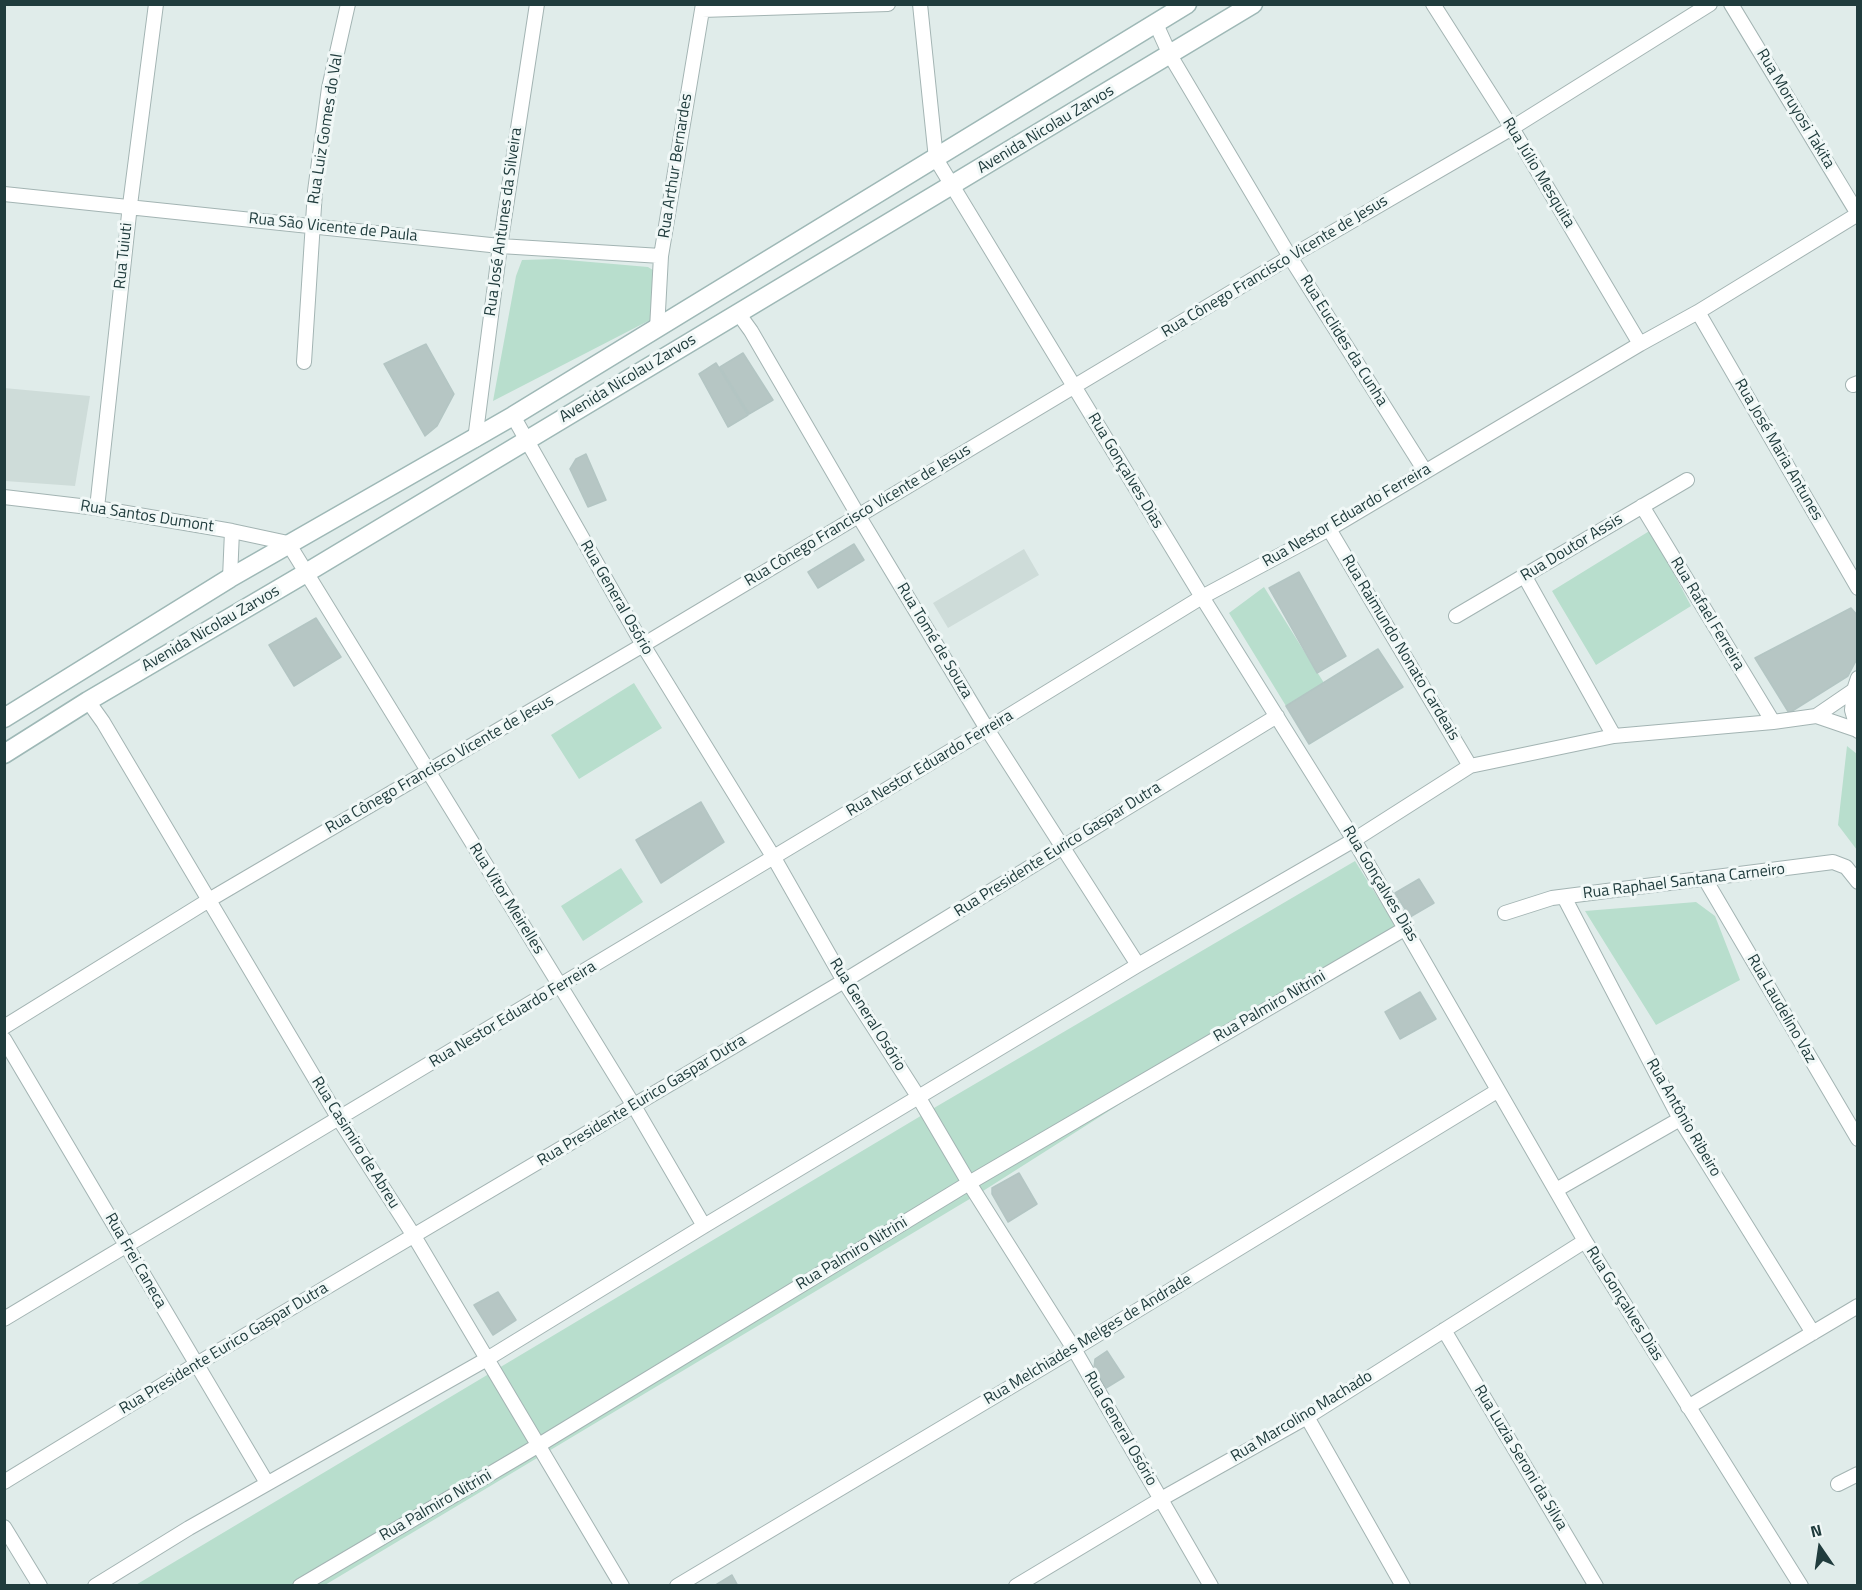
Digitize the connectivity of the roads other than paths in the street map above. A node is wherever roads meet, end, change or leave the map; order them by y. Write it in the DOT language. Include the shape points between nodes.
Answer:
graph roads {
  1 [pos="156,4"];
  2 [pos="348,4"];
  3 [pos="537,4"];
  4 [pos="888,4"];
  5 [pos="920,4"];
  6 [pos="1252,4"];
  7 [pos="1433,4"];
  8 [pos="1710,4"];
  9 [pos="1731,4"];
  10 [pos="1181,6"];
  11 [pos="702,7"];
  12 [pos="1156,24"];
  13 [pos="1170,55"];
  14 [pos="1512,128"];
  15 [pos="936,159"];
  16 [pos="952,187"];
  17 [pos="4,194"];
  18 [pos="130,206"];
  19 [pos="1857,214"];
  20 [pos="312,226"];
  21 [pos="500,246"];
  22 [pos="661,256"];
  23 [pos="1290,257"];
  24 [pos="721,290"];
  25 [pos="1698,312"];
  26 [pos="738,313"];
  27 [pos="657,329"];
  28 [pos="1640,344"];
  29 [pos="304,362"];
  30 [pos="1074,387"];
  31 [pos="513,416"];
  32 [pos="475,440"];
  33 [pos="528,440"];
  34 [pos="1425,471"];
  35 [pos="1687,480"];
  36 [pos="4,497"];
  37 [pos="1642,506"];
  38 [pos="97,508"];
  39 [pos="858,515"];
  40 [pos="1329,529"];
  41 [pos="232,531"];
  42 [pos="288,543"];
  43 [pos="306,573"];
  44 [pos="1525,577"];
  45 [pos="230,578"];
  46 [pos="1857,588"];
  47 [pos="1202,597"];
  48 [pos="1456,616"];
  49 [pos="643,645"];
  50 [pos="1856,684"];
  51 [pos="88,701"];
  52 [pos="1277,716"];
  53 [pos="1815,716"];
  54 [pos="4,718"];
  55 [pos="1773,723"];
  56 [pos="987,729"];
  57 [pos="1857,730"];
  58 [pos="1614,736"];
  59 [pos="4,754"];
  60 [pos="1470,766"];
  61 [pos="429,772"];
  62 [pos="1354,840"];
  63 [pos="1062,848"];
  64 [pos="774,858"];
  65 [pos="1705,879"];
  66 [pos="1857,882"];
  67 [pos="1564,897"];
  68 [pos="208,900"];
  69 [pos="1505,913"];
  70 [pos="1406,928"];
  71 [pos="1138,965"];
  72 [pos="844,981"];
  73 [pos="560,986"];
  74 [pos="4,1027"];
  75 [pos="4,1039"];
  76 [pos="1497,1091"];
  77 [pos="919,1098"];
  78 [pos="634,1106"];
  79 [pos="339,1119"];
  80 [pos="1680,1119"];
  81 [pos="1857,1139"];
  82 [pos="969,1183"];
  83 [pos="1556,1190"];
  84 [pos="704,1226"];
  85 [pos="414,1236"];
  86 [pos="1585,1241"];
  87 [pos="127,1245"];
  88 [pos="1857,1306"];
  89 [pos="4,1319"];
  90 [pos="1444,1330"];
  91 [pos="1814,1333"];
  92 [pos="1074,1349"];
  93 [pos="487,1359"];
  94 [pos="195,1365"];
  95 [pos="1688,1407"];
  96 [pos="1306,1417"];
  97 [pos="539,1445"];
  98 [pos="1857,1474"];
  99 [pos="4,1482"];
  100 [pos="267,1483"];
  101 [pos="1838,1484"];
  102 [pos="1161,1499"];
  103 [pos="4,1527"];
  104 [pos="40,1586"];
  105 [pos="95,1586"];
  106 [pos="300,1586"];
  107 [pos="621,1586"];
  108 [pos="676,1586"];
  109 [pos="1016,1586"];
  110 [pos="1211,1586"];
  111 [pos="1403,1586"];
  112 [pos="1596,1586"];
  113 [pos="1802,1586"];
  1 -- 18 [label="street, Rua Tuiuti"];
  2 -- 20 [label="street, Rua Luiz Gomes do Val" via="329,88"];
  3 -- 21 [label="street, Rua José Antunes da Silveira"];
  4 -- 11 [label="street"];
  5 -- 15 [label="street"];
  6 -- 13 [label="main road, Avenida Nicolau Zarvos"];
  7 -- 14 [label="street, Rua Júlio Mesquita"];
  8 -- 14 [label="street, Rua Cônego Francisco Vicente de Jesus"];
  9 -- 19 [label="street, Rua Moruyosi Takita"];
  10 -- 12 [label="main road, Avenida Nicolau Zarvos"];
  11 -- 22 [label="street, Rua Arthur Bernardes"];
  12 -- 13 [label="street, Rua Euclides da Cunha"];
  12 -- 15 [label="main road, Avenida Nicolau Zarvos"];
  13 -- 16 [label="main road, Avenida Nicolau Zarvos"];
  13 -- 23 [label="street, Rua Euclides da Cunha"];
  14 -- 23 [label="street, Rua Cônego Francisco Vicente de Jesus"];
  14 -- 28 [label="street, Rua Júlio Mesquita"];
  15 -- 16 [label="street, Rua Gonçalves Dias"];
  15 -- 24 [label="main road, Avenida Nicolau Zarvos"];
  16 -- 26 [label="main road, Avenida Nicolau Zarvos"];
  16 -- 30 [label="street, Rua Gonçalves Dias"];
  17 -- 18 [label="street, Rua São Vicente de Paula"];
  18 -- 20 [label="street, Rua São Vicente de Paula"];
  18 -- 38 [label="street, Rua Tuiuti"];
  19 -- 25 [label="street, Rua Nestor Eduardo Ferreira"];
  20 -- 21 [label="street, Rua São Vicente de Paula"];
  20 -- 29 [label="street, Rua Luiz Gomes do Val"];
  21 -- 22 [label="street, Rua São Vicente de Paula"];
  21 -- 32 [label="street, Rua José Antunes da Silveira"];
  22 -- 27 [label="street, Rua Arthur Bernardes"];
  23 -- 30 [label="street, Rua Cônego Francisco Vicente de Jesus"];
  23 -- 34 [label="street, Rua Euclides da Cunha"];
  24 -- 26 [label="main road"];
  24 -- 27 [label="main road, Avenida Nicolau Zarvos"];
  25 -- 28 [label="street, Rua Nestor Eduardo Ferreira"];
  25 -- 46 [label="street, Rua José Maria Antunes"];
  26 -- 33 [label="main road, Avenida Nicolau Zarvos"];
  26 -- 39 [label="street, Rua Tomé de Souza"];
  27 -- 31 [label="main road, Avenida Nicolau Zarvos"];
  28 -- 34 [label="street, Rua Nestor Eduardo Ferreira"];
  30 -- 39 [label="street, Rua Cônego Francisco Vicente de Jesus"];
  30 -- 47 [label="street, Rua Gonçalves Dias"];
  31 -- 32 [label="main road, Avenida Nicolau Zarvos"];
  31 -- 33 [label="street, Rua General Osório"];
  32 -- 42 [label="main road, Avenida Nicolau Zarvos"];
  33 -- 43 [label="main road, Avenida Nicolau Zarvos"];
  33 -- 49 [label="street, Rua General Osório"];
  34 -- 40 [label="street, Rua Nestor Eduardo Ferreira"];
  35 -- 37 [label="street, Rua Doutor Assis"];
  36 -- 38 [label="street, Rua Santos Dumont"];
  37 -- 44 [label="street, Rua Doutor Assis"];
  37 -- 55 [label="street, Rua Rafael Ferreira"];
  38 -- 41 [label="street, Rua Santos Dumont"];
  39 -- 49 [label="street, Rua Cônego Francisco Vicente de Jesus"];
  39 -- 56 [label="street, Rua Tomé de Souza"];
  40 -- 47 [label="street, Rua Nestor Eduardo Ferreira"];
  40 -- 60 [label="street, Rua Raimundo Nonato Cardeais"];
  41 -- 42 [label="street, Rua Santos Dumont"];
  41 -- 45 [label="street"];
  42 -- 43 [label="street, Rua Vitor Meirelles"];
  42 -- 45 [label="main road, Avenida Nicolau Zarvos"];
  43 -- 51 [label="main road, Avenida Nicolau Zarvos"];
  43 -- 61 [label="street, Rua Vitor Meirelles"];
  44 -- 48 [label="street, Rua Doutor Assis"];
  44 -- 58 [label="street"];
  45 -- 54 [label="main road, Avenida Nicolau Zarvos"];
  47 -- 52 [label="street, Rua Gonçalves Dias"];
  47 -- 56 [label="street, Rua Nestor Eduardo Ferreira"];
  49 -- 61 [label="street, Rua Cônego Francisco Vicente de Jesus"];
  49 -- 64 [label="street, Rua General Osório"];
  50 -- 53 [label="street"];
  50 -- 57 [label="street" via="1852,710"];
  51 -- 59 [label="main road, Avenida Nicolau Zarvos"];
  51 -- 68 [label="street, Rua Casimiro de Abreu"];
  52 -- 62 [label="street, Rua Gonçalves Dias"];
  52 -- 63 [label="street, Rua Presidente Eurico Gaspar Dutra"];
  53 -- 55 [label="street"];
  53 -- 57 [label="street"];
  55 -- 58 [label="street"];
  56 -- 63 [label="street, Rua Tomé de Souza"];
  56 -- 64 [label="street, Rua Nestor Eduardo Ferreira"];
  58 -- 60 [label="street"];
  60 -- 62 [label="street"];
  61 -- 68 [label="street, Rua Cônego Francisco Vicente de Jesus"];
  61 -- 73 [label="street, Rua Vitor Meirelles"];
  62 -- 70 [label="street, Rua Gonçalves Dias"];
  62 -- 71 [label="street"];
  63 -- 71 [label="street, Rua Tomé de Souza"];
  63 -- 72 [label="street, Rua Presidente Eurico Gaspar Dutra"];
  64 -- 72 [label="street, Rua General Osório"];
  64 -- 73 [label="street, Rua Nestor Eduardo Ferreira"];
  65 -- 66 [label="street, Rua Raphael Santana Carneiro" via="1833,862 1846,867"];
  65 -- 67 [label="street, Rua Raphael Santana Carneiro"];
  65 -- 81 [label="street, Rua Laudelino Vaz"];
  67 -- 69 [label="street, Rua Raphael Santana Carneiro"];
  67 -- 80 [label="street, Rua Antônio Ribeiro"];
  68 -- 74 [label="street, Rua Cônego Francisco Vicente de Jesus"];
  68 -- 79 [label="street, Rua Casimiro de Abreu"];
  70 -- 76 [label="street, Rua Gonçalves Dias"];
  70 -- 82 [label="street, Rua Palmiro Nitrini"];
  71 -- 77 [label="street"];
  72 -- 77 [label="street, Rua General Osório"];
  72 -- 78 [label="street, Rua Presidente Eurico Gaspar Dutra"];
  73 -- 78 [label="street, Rua Vitor Meirelles"];
  73 -- 79 [label="street, Rua Nestor Eduardo Ferreira"];
  75 -- 87 [label="street, Rua Frei Caneca"];
  76 -- 83 [label="street, Rua Gonçalves Dias"];
  76 -- 92 [label="street, Rua Melchiades Melges de Andrade"];
  77 -- 82 [label="street, Rua General Osório"];
  77 -- 84 [label="street"];
  78 -- 84 [label="street, Rua Vitor Meirelles"];
  78 -- 85 [label="street, Rua Presidente Eurico Gaspar Dutra"];
  79 -- 85 [label="street, Rua Casimiro de Abreu"];
  79 -- 87 [label="street, Rua Nestor Eduardo Ferreira"];
  80 -- 83 [label="street"];
  80 -- 91 [label="street, Rua Antônio Ribeiro"];
  82 -- 92 [label="street, Rua General Osório"];
  82 -- 97 [label="street, Rua Palmiro Nitrini"];
  83 -- 86 [label="street, Rua Gonçalves Dias"];
  84 -- 93 [label="street"];
  85 -- 93 [label="street, Rua Casimiro de Abreu"];
  85 -- 94 [label="street, Rua Presidente Eurico Gaspar Dutra"];
  86 -- 90 [label="street, Rua Marcolino Machado"];
  86 -- 95 [label="street, Rua Gonçalves Dias"];
  87 -- 89 [label="street, Rua Nestor Eduardo Ferreira"];
  87 -- 94 [label="street, Rua Frei Caneca"];
  88 -- 91 [label="street"];
  90 -- 96 [label="street, Rua Marcolino Machado"];
  90 -- 112 [label="street, Rua Luzia Seroni da Silva"];
  91 -- 95 [label="street"];
  92 -- 102 [label="street, Rua General Osório"];
  92 -- 108 [label="street, Rua Melchiades Melges de Andrade"];
  93 -- 97 [label="street, Rua Casimiro de Abreu"];
  93 -- 100 [label="street"];
  94 -- 99 [label="street, Rua Presidente Eurico Gaspar Dutra"];
  94 -- 100 [label="street, Rua Frei Caneca"];
  95 -- 113 [label="street, Rua Gonçalves Dias"];
  96 -- 102 [label="street, Rua Marcolino Machado"];
  96 -- 111 [label="street"];
  97 -- 106 [label="street, Rua Palmiro Nitrini"];
  97 -- 107 [label="street, Rua Casimiro de Abreu"];
  98 -- 101 [label="street"];
  100 -- 105 [label="street"];
  102 -- 109 [label="street, Rua Marcolino Machado"];
  102 -- 110 [label="street, Rua General Osório"];
  103 -- 104 [label="street"];
}
